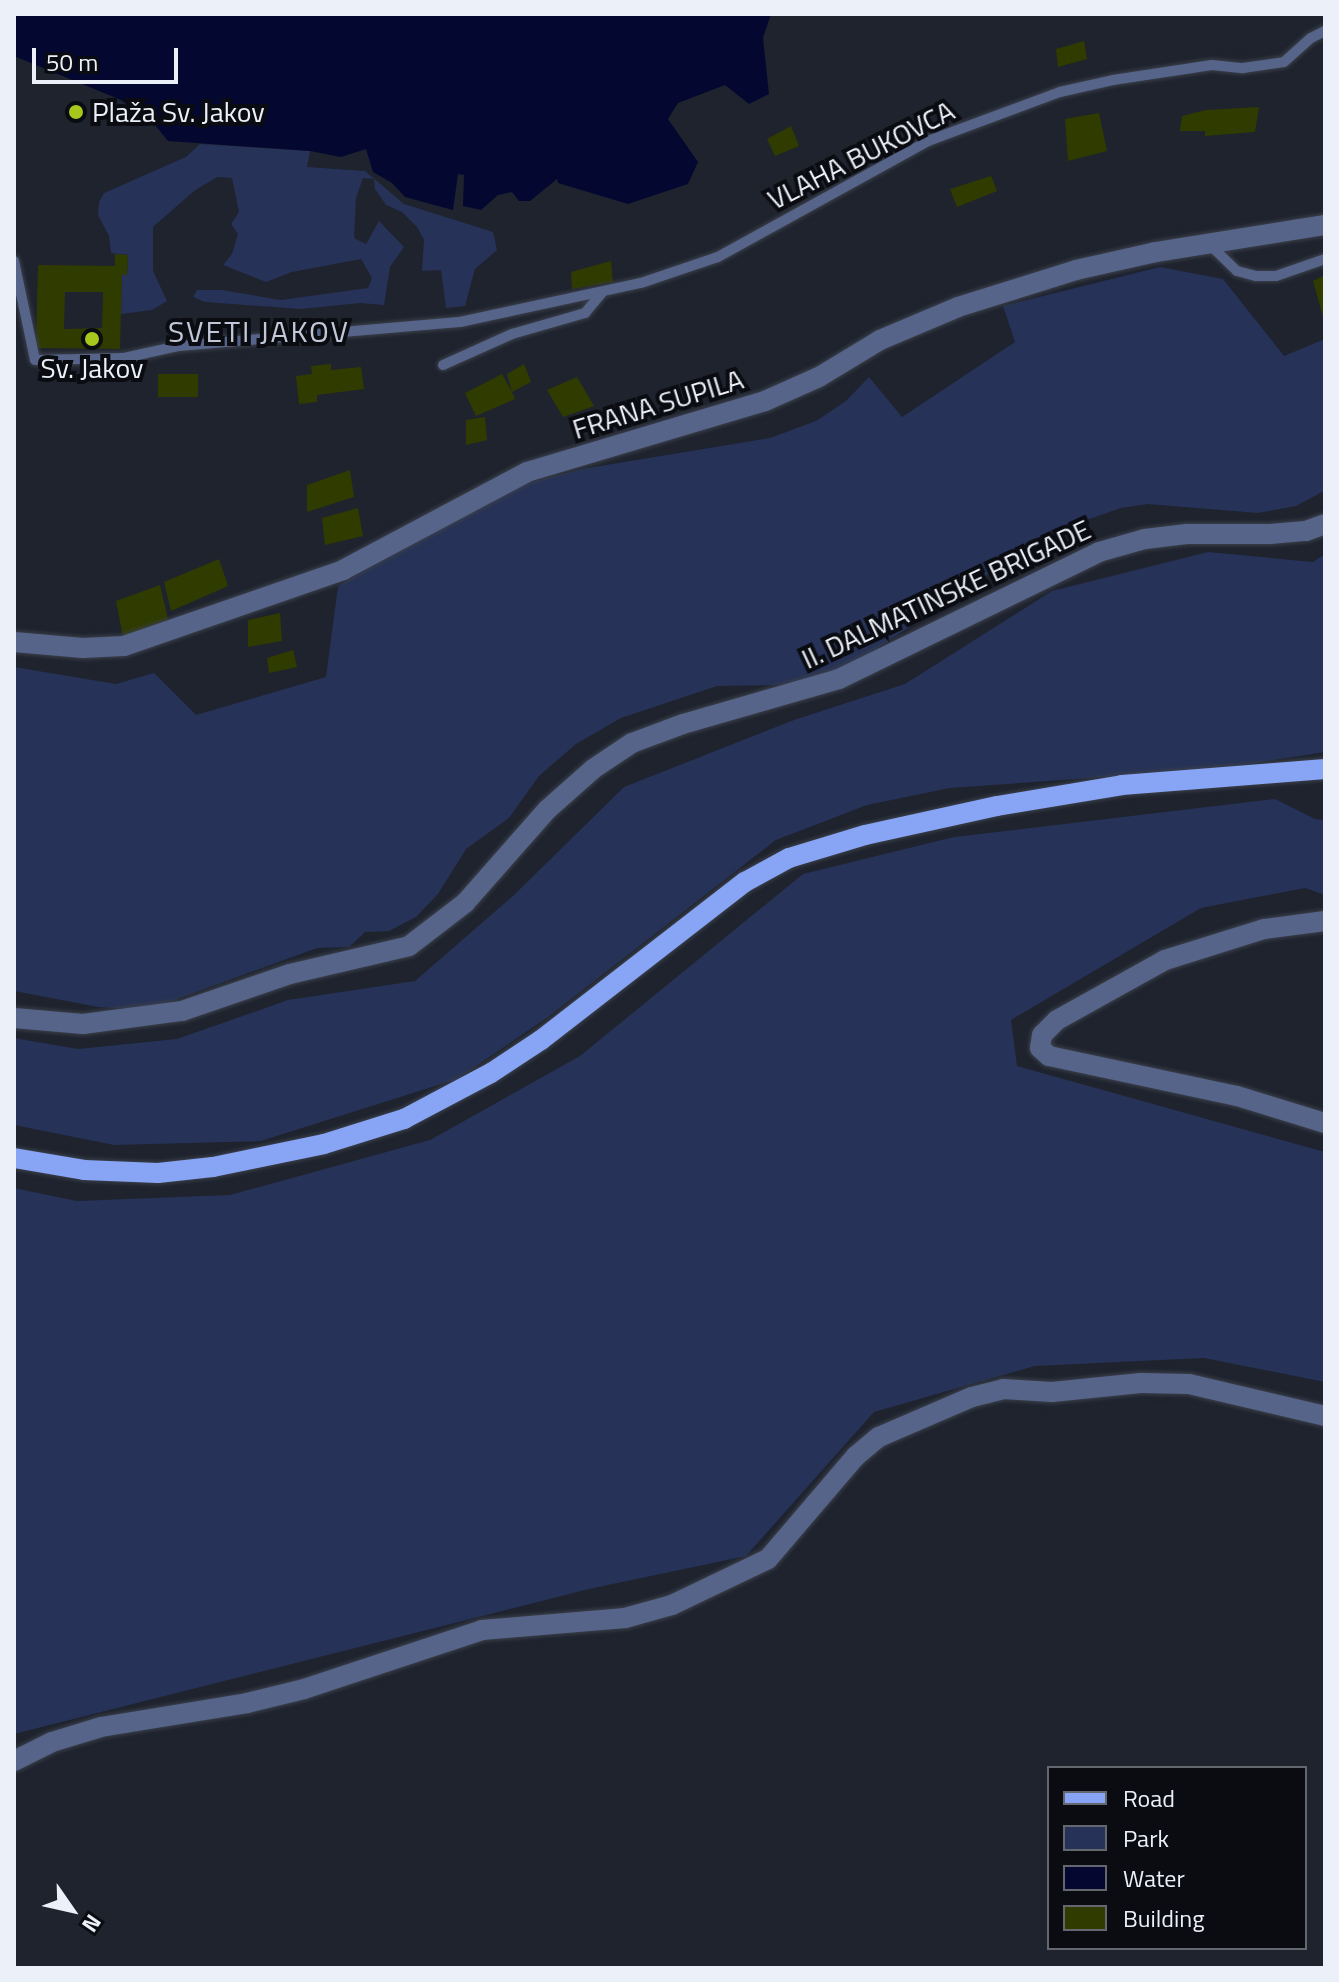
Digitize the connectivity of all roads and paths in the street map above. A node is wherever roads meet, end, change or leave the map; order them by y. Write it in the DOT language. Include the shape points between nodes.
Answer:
graph roads {
  1 [pos="1325,31"];
  2 [pos="1325,225"];
  3 [pos="1211,246"];
  4 [pos="1325,259"];
  5 [pos="14,261"];
  6 [pos="603,292"];
  7 [pos="443,365"];
  8 [pos="1325,524"];
  9 [pos="14,642"];
  10 [pos="1325,769"];
  11 [pos="1325,921"];
  12 [pos="14,1018"];
  13 [pos="1325,1123"];
  14 [pos="14,1158"];
  15 [pos="1325,1416"];
  16 [pos="14,1761"];
  1 -- 6 [label="lane, VLAHA BUKOVCA" via="1284,62 1243,68 1212,65 1113,80 1021,106 928,141 718,257"];
  2 -- 3 [label="street, FRANA SUPILA"];
  3 -- 4 [label="lane" via="1237,271 1256,276 1276,276"];
  3 -- 9 [label="street, FRANA SUPILA" via="1076,270 958,307 880,340 819,377 765,401 527,472 343,570 137,642 83,648"];
  5 -- 6 [label="lane, VLAHA BUKOVCA" via="35,360 124,358 178,346 460,322"];
  6 -- 7 [label="lane, VLAHA BUKOVCA" via="585,313 512,334"];
  8 -- 12 [label="street, II. DALMATINSKE BRIGADE" via="1306,531 1145,539 1099,552 839,679 632,743 548,809 465,903 409,946 290,974 182,1011 83,1024"];
  10 -- 14 [label="main road" via="1122,785 1012,803 865,835 789,858 745,882 491,1073 404,1119 324,1144 158,1173 84,1170"];
  11 -- 13 [label="street" via="1264,929 1165,960 1057,1020 1042,1035 1040,1048 1049,1056 1237,1096"];
  15 -- 16 [label="street" via="1189,1384 1052,1392 1003,1389 972,1397 879,1437 856,1456 768,1559 672,1605 625,1618 482,1630 304,1689 101,1727"];
}
